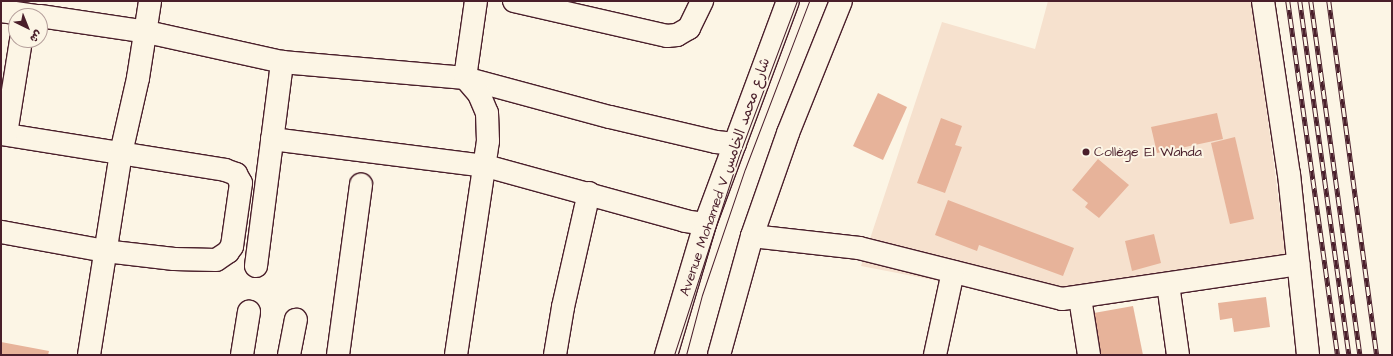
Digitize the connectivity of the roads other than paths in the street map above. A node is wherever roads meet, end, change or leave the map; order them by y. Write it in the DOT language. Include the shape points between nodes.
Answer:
graph roads {
  1 [pos="150,1"];
  2 [pos="476,1"];
  3 [pos="514,1"];
  4 [pos="702,1"];
  5 [pos="788,1"];
  6 [pos="841,1"];
  7 [pos="1263,1"];
  8 [pos="48,18"];
  9 [pos="147,32"];
  10 [pos="18,48"];
  11 [pos="282,62"];
  12 [pos="465,78"];
  13 [pos="7,81"];
  14 [pos="3,134"];
  15 [pos="272,140"];
  16 [pos="735,144"];
  17 [pos="121,153"];
  18 [pos="486,166"];
  19 [pos="361,185"];
  20 [pos="589,194"];
  21 [pos="705,224"];
  22 [pos="1,232"];
  23 [pos="752,236"];
  24 [pos="105,251"];
  25 [pos="1298,264"];
  26 [pos="256,266"];
  27 [pos="953,272"];
  28 [pos="1168,284"];
  29 [pos="1080,298"];
  30 [pos="248,312"];
  31 [pos="296,320"];
  32 [pos="89,355"];
  33 [pos="242,355"];
  34 [pos="289,355"];
  35 [pos="338,355"];
  36 [pos="456,355"];
  37 [pos="555,355"];
  38 [pos="666,355"];
  39 [pos="719,355"];
  40 [pos="935,355"];
  41 [pos="1089,355"];
  42 [pos="1178,355"];
  43 [pos="1308,355"];
  1 -- 9 [label="street"];
  2 -- 12 [label="street"];
  3 -- 4 [label="street" via="667,36 676,35 689,28"];
  5 -- 16 [label="street, Avenue Mohamed V شارع محمد الخامس"];
  6 -- 23 [label="street" via="788,133"];
  7 -- 25 [label="street" via="1289,174"];
  8 -- 9 [label="street"];
  9 -- 11 [label="street"];
  9 -- 17 [label="street"];
  10 -- 13 [label="street"];
  11 -- 12 [label="street"];
  11 -- 15 [label="street"];
  12 -- 16 [label="street" via="618,119 716,142"];
  12 -- 18 [label="street" via="479,94 487,113"];
  13 -- 14 [label="street"];
  14 -- 17 [label="street"];
  15 -- 18 [label="street"];
  15 -- 26 [label="street"];
  16 -- 21 [label="street, Avenue Mohamed V شارع محمد الخامس"];
  17 -- 24 [label="street"];
  17 -- 24 [label="street" via="226,170 236,174 241,183 235,236 228,252 216,260 174,259"];
  18 -- 20 [label="street"];
  18 -- 36 [label="street"];
  19 -- 35 [label="street"];
  20 -- 21 [label="street"];
  20 -- 37 [label="street" via="563,307"];
  21 -- 38 [label="street, Avenue Mohamed V شارع محمد الخامس"];
  22 -- 24 [label="street"];
  23 -- 27 [label="street" via="859,248"];
  23 -- 39 [label="street"];
  24 -- 32 [label="street"];
  25 -- 28 [label="street"];
  25 -- 43 [label="street"];
  27 -- 29 [label="street" via="1043,296"];
  27 -- 40 [label="street"];
  28 -- 29 [label="street"];
  28 -- 42 [label="street"];
  29 -- 41 [label="street"];
  30 -- 33 [label="street"];
  31 -- 34 [label="street"];
}
